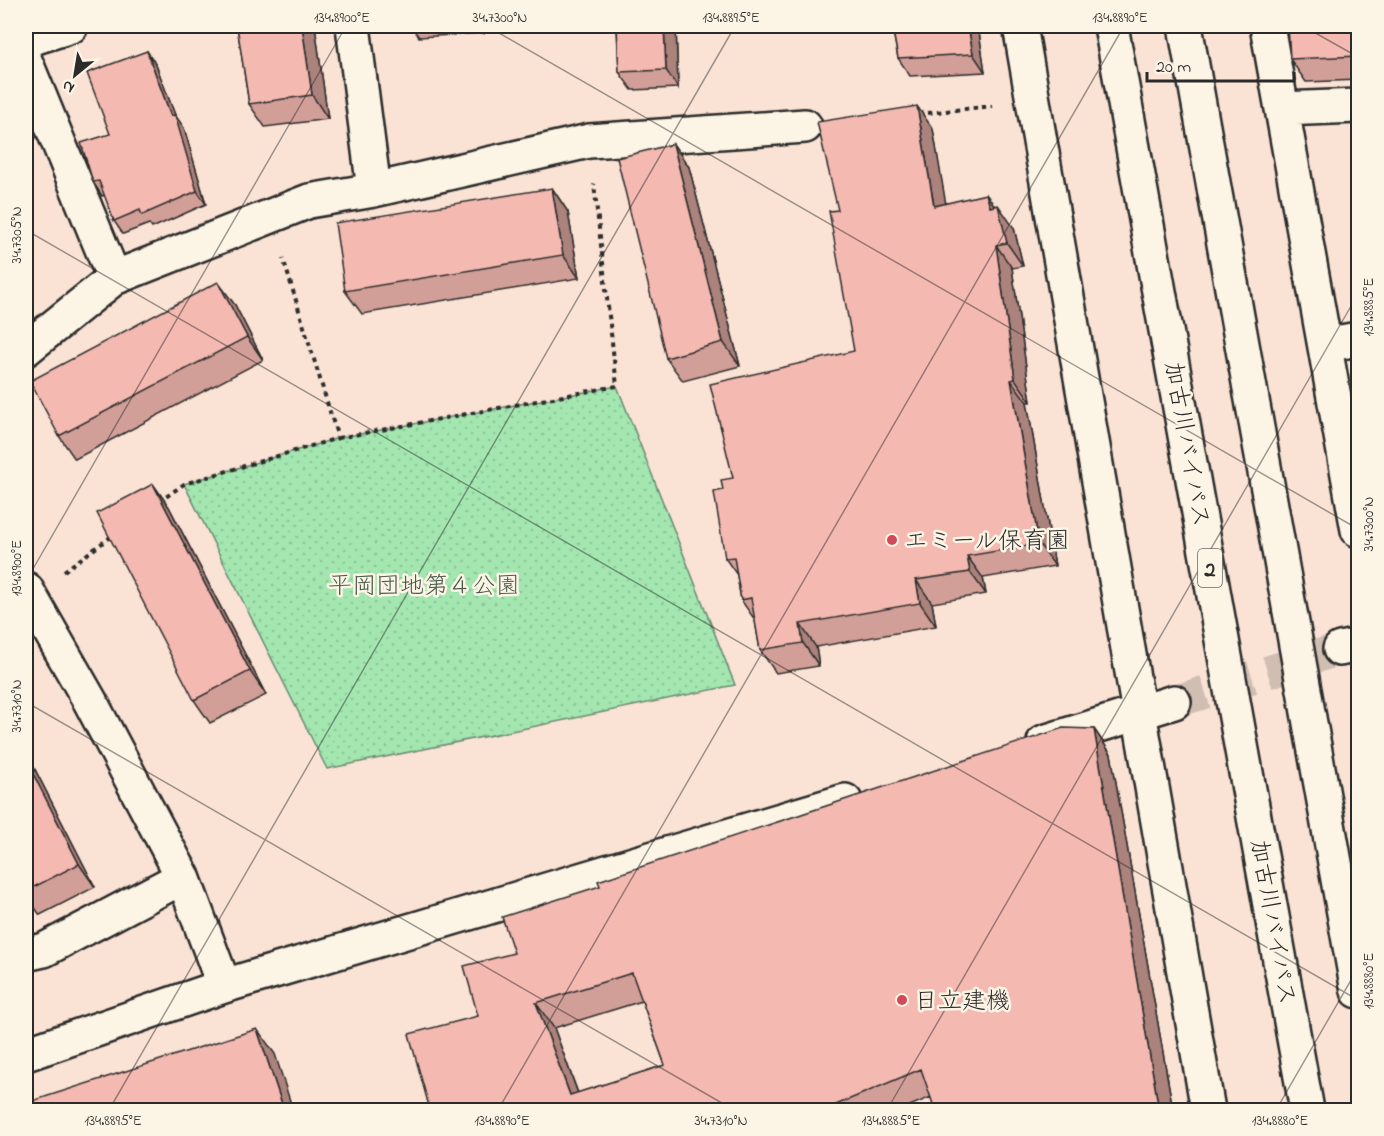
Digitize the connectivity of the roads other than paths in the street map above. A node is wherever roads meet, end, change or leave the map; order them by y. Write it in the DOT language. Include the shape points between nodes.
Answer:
graph roads {
  1 [pos="71,26"];
  2 [pos="353,26"];
  3 [pos="1020,26"];
  4 [pos="1111,26"];
  5 [pos="1185,26"];
  6 [pos="1267,26"];
  7 [pos="26,40"];
  8 [pos="26,63"];
  9 [pos="1359,106"];
  10 [pos="1282,109"];
  11 [pos="805,126"];
  12 [pos="374,190"];
  13 [pos="114,278"];
  14 [pos="1359,339"];
  15 [pos="1325,345"];
  16 [pos="26,349"];
  17 [pos="1359,530"];
  18 [pos="28,592"];
  19 [pos="1174,702"];
  20 [pos="1139,714"];
  21 [pos="1013,751"];
  22 [pos="876,792"];
  23 [pos="183,877"];
  24 [pos="26,954"];
  25 [pos="224,986"];
  26 [pos="1359,991"];
  27 [pos="26,1054"];
  28 [pos="1208,1110"];
  29 [pos="1307,1110"];
  1 -- 7 [label="main road"];
  2 -- 12 [label="main road"];
  3 -- 20 [label="main road"];
  4 -- 29 [label="main road, 加古川バイパス / 2"];
  5 -- 26 [label="main road"];
  6 -- 10 [label="main road"];
  8 -- 13 [label="main road"];
  9 -- 10 [label="main road"];
  10 -- 15 [label="main road"];
  11 -- 12 [label="main road" via="589,141"];
  12 -- 13 [label="main road" via="309,201"];
  13 -- 16 [label="main road"];
  14 -- 15 [label="main road"];
  15 -- 17 [label="main road"];
  18 -- 23 [label="main road"];
  19 -- 20 [label="main road"];
  20 -- 21 [label="main road"];
  20 -- 28 [label="main road"];
  22 -- 25 [label="main road"];
  23 -- 24 [label="main road" via="44,950"];
  23 -- 25 [label="main road"];
  25 -- 27 [label="main road"];
}
